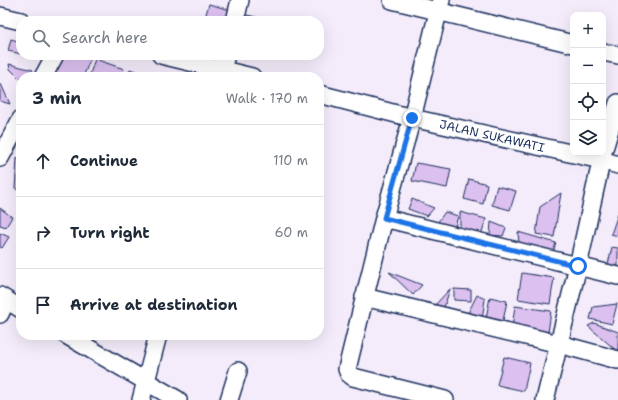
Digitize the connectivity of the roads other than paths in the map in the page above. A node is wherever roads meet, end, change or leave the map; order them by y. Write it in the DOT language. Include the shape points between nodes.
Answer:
graph roads {
  1 [pos="240,0"];
  2 [pos="392,0"];
  3 [pos="440,6"];
  4 [pos="0,16"];
  5 [pos="236,16"];
  6 [pos="16,20"];
  7 [pos="570,43"];
  8 [pos="606,53"];
  9 [pos="618,55"];
  10 [pos="52,60"];
  11 [pos="186,60"];
  12 [pos="223,67"];
  13 [pos="46,72"];
  14 [pos="238,72"];
  15 [pos="324,95"];
  16 [pos="618,103"];
  17 [pos="412,118"];
  18 [pos="16,128"];
  19 [pos="606,142"];
  20 [pos="570,149"];
  21 [pos="602,156"];
  22 [pos="604,156"];
  23 [pos="0,158"];
  24 [pos="618,165"];
  25 [pos="384,218"];
  26 [pos="578,266"];
  27 [pos="618,276"];
  28 [pos="364,297"];
  29 [pos="2,303"];
  30 [pos="16,307"];
  31 [pos="75,340"];
  32 [pos="157,340"];
  33 [pos="559,344"];
  34 [pos="618,360"];
  35 [pos="238,371"];
  36 [pos="146,381"];
  37 [pos="141,400"];
  38 [pos="178,400"];
  39 [pos="229,400"];
  40 [pos="445,400"];
  41 [pos="545,400"];
  1 -- 5 [label="street"];
  2 -- 3 [label="street"];
  3 -- 7 [label="street"];
  3 -- 17 [label="street"];
  4 -- 6 [label="street"];
  8 -- 9 [label="street"];
  10 -- 13 [label="street"];
  11 -- 12 [label="street"];
  12 -- 14 [label="street"];
  15 -- 17 [label="street, JALAN SUKAWATI"];
  16 -- 19 [label="street"];
  17 -- 20 [label="street, JALAN SUKAWATI"];
  17 -- 25 [label="street"];
  18 -- 23 [label="street"];
  21 -- 26 [label="street"];
  22 -- 24 [label="street, JALAN SUKAWATI"];
  25 -- 26 [label="street"];
  25 -- 28 [label="street"];
  26 -- 27 [label="street"];
  26 -- 33 [label="street"];
  28 -- 33 [label="street"];
  28 -- 40 [label="street" via="347,366 349,374"];
  29 -- 30 [label="street"];
  31 -- 36 [label="street"];
  32 -- 36 [label="street"];
  33 -- 34 [label="street"];
  33 -- 41 [label="street"];
  35 -- 39 [label="street"];
  36 -- 37 [label="street"];
  36 -- 38 [label="street"];
}
